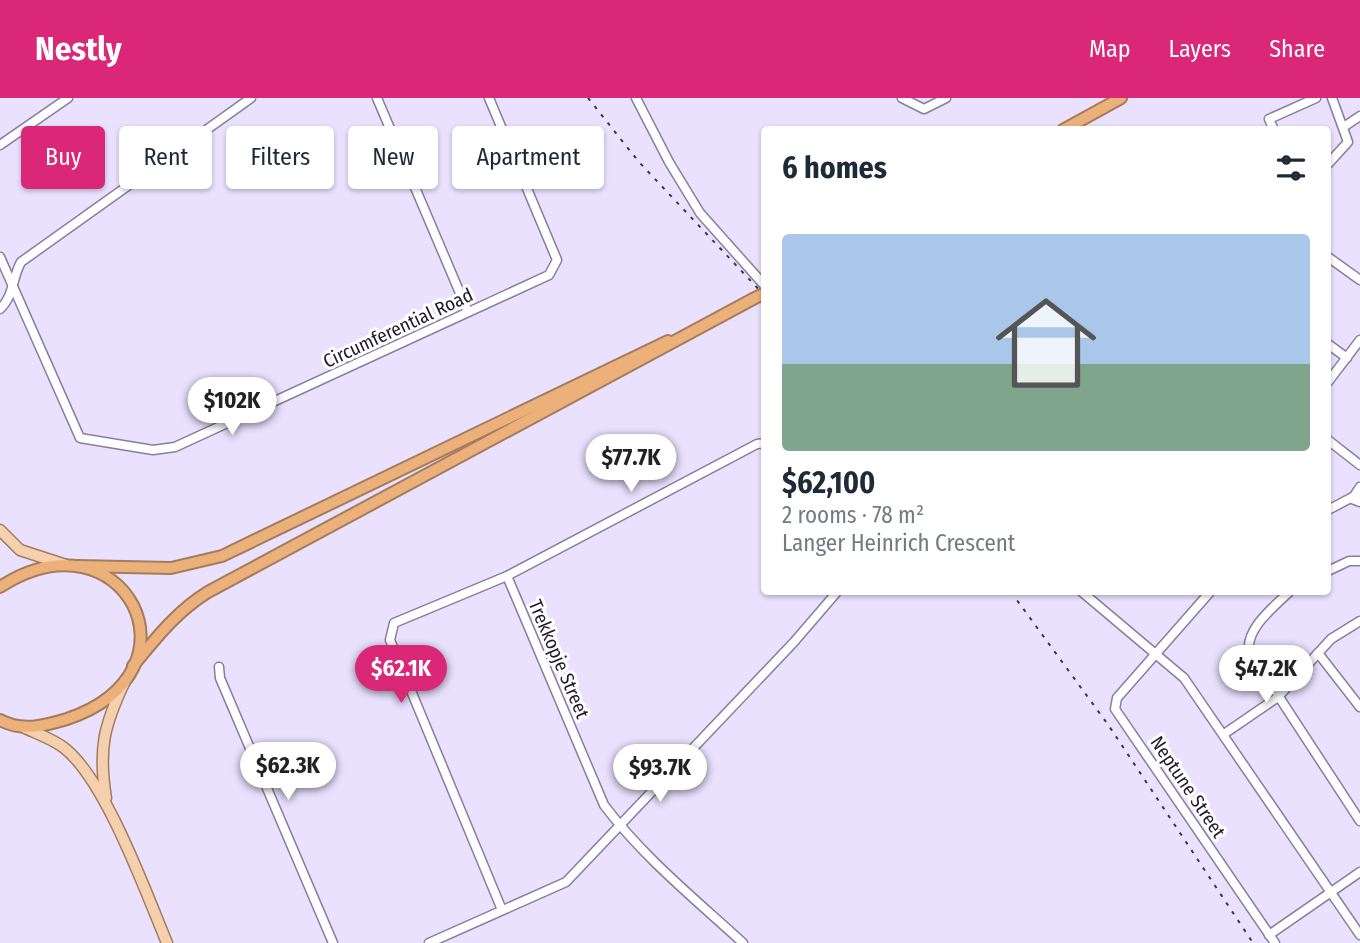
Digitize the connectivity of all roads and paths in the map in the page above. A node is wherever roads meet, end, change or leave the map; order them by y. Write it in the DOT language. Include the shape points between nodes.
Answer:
graph roads {
  1 [pos="68,98"];
  2 [pos="251,98"];
  3 [pos="377,98"];
  4 [pos="489,98"];
  5 [pos="636,98"];
  6 [pos="902,98"];
  7 [pos="946,98"];
  8 [pos="1121,98"];
  9 [pos="1129,98"];
  10 [pos="1316,98"];
  11 [pos="1332,98"];
  12 [pos="1360,116"];
  13 [pos="1070,126"];
  14 [pos="1078,126"];
  15 [pos="1272,126"];
  16 [pos="1345,127"];
  17 [pos="0,145"];
  18 [pos="1331,161"];
  19 [pos="0,257"];
  20 [pos="1331,259"];
  21 [pos="1360,280"];
  22 [pos="761,282"];
  23 [pos="13,286"];
  24 [pos="761,295"];
  25 [pos="0,309"];
  26 [pos="468,312"];
  27 [pos="689,334"];
  28 [pos="1360,340"];
  29 [pos="1331,346"];
  30 [pos="1347,358"];
  31 [pos="1331,378"];
  32 [pos="1331,442"];
  33 [pos="761,444"];
  34 [pos="1360,465"];
  35 [pos="1360,487"];
  36 [pos="1357,498"];
  37 [pos="1331,509"];
  38 [pos="0,530"];
  39 [pos="1360,561"];
  40 [pos="72,565"];
  41 [pos="1331,570"];
  42 [pos="507,576"];
  43 [pos="0,587"];
  44 [pos="834,595"];
  45 [pos="1090,595"];
  46 [pos="1207,595"];
  47 [pos="1286,595"];
  48 [pos="1360,621"];
  49 [pos="1157,652"];
  50 [pos="1318,653"];
  51 [pos="133,666"];
  52 [pos="219,667"];
  53 [pos="125,681"];
  54 [pos="1278,697"];
  55 [pos="1360,707"];
  56 [pos="3,723"];
  57 [pos="24,728"];
  58 [pos="1224,734"];
  59 [pos="108,808"];
  60 [pos="1360,821"];
  61 [pos="620,826"];
  62 [pos="1360,872"];
  63 [pos="1330,891"];
  64 [pos="502,909"];
  65 [pos="1269,935"];
  66 [pos="1360,935"];
  67 [pos="167,943"];
  68 [pos="333,943"];
  69 [pos="429,943"];
  70 [pos="743,943"];
  71 [pos="1275,943"];
  1 -- 17 [label="street"];
  2 -- 23 [label="street" via="21,262"];
  3 -- 26 [label="street"];
  4 -- 26 [label="street, Circumferential Road" via="557,260 549,275"];
  5 -- 22 [label="street" via="700,213"];
  6 -- 7 [label="street" via="925,110"];
  8 -- 13 [label="highway"];
  9 -- 14 [label="highway"];
  10 -- 15 [label="street" via="1269,119"];
  11 -- 16 [label="street"];
  12 -- 16 [label="street"];
  16 -- 18 [label="street" via="1348,142"];
  19 -- 23 [label="street, Circumferential Road"];
  20 -- 21 [label="street"];
  23 -- 25 [label="street"];
  23 -- 26 [label="street, Circumferential Road" via="80,438 153,450 174,447"];
  24 -- 27 [label="highway, bridge"];
  27 -- 40 [label="highway" via="653,346 222,556 171,568"];
  27 -- 51 [label="highway" via="208,592 164,627"];
  28 -- 30 [label="street"];
  29 -- 30 [label="street"];
  30 -- 31 [label="street"];
  32 -- 34 [label="street"];
  33 -- 42 [label="street"];
  35 -- 36 [label="street"];
  36 -- 37 [label="street"];
  38 -- 40 [label="main road" via="20,550"];
  39 -- 41 [label="street"];
  40 -- 43 [label="highway" via="24,574"];
  40 -- 51 [label="highway" via="107,576 131,598 140,617 141,637"];
  42 -- 61 [label="street, Trekkopje Street" via="604,805"];
  42 -- 64 [label="street" via="394,624 390,640"];
  44 -- 61 [label="street"];
  45 -- 49 [label="street"];
  46 -- 49 [label="street"];
  47 -- 54 [label="street" via="1254,630 1248,646"];
  48 -- 50 [label="street" via="1342,630"];
  49 -- 58 [label="street" via="1184,678"];
  49 -- 65 [label="street, Neptune Street" via="1117,698 1115,709"];
  50 -- 54 [label="street"];
  50 -- 55 [label="street"];
  51 -- 53 [label="highway"];
  52 -- 68 [label="street"];
  53 -- 57 [label="highway" via="81,714"];
  53 -- 59 [label="main road" via="102,740"];
  54 -- 58 [label="street"];
  54 -- 60 [label="street"];
  56 -- 57 [label="highway"];
  57 -- 59 [label="main road" via="75,758"];
  58 -- 63 [label="street"];
  59 -- 67 [label="main road"];
  61 -- 64 [label="street" via="565,882"];
  61 -- 70 [label="street, Trekkopje Street"];
  62 -- 63 [label="street"];
  63 -- 65 [label="street"];
  63 -- 66 [label="street"];
  64 -- 69 [label="street"];
  65 -- 71 [label="street, Neptune Street"];
}
